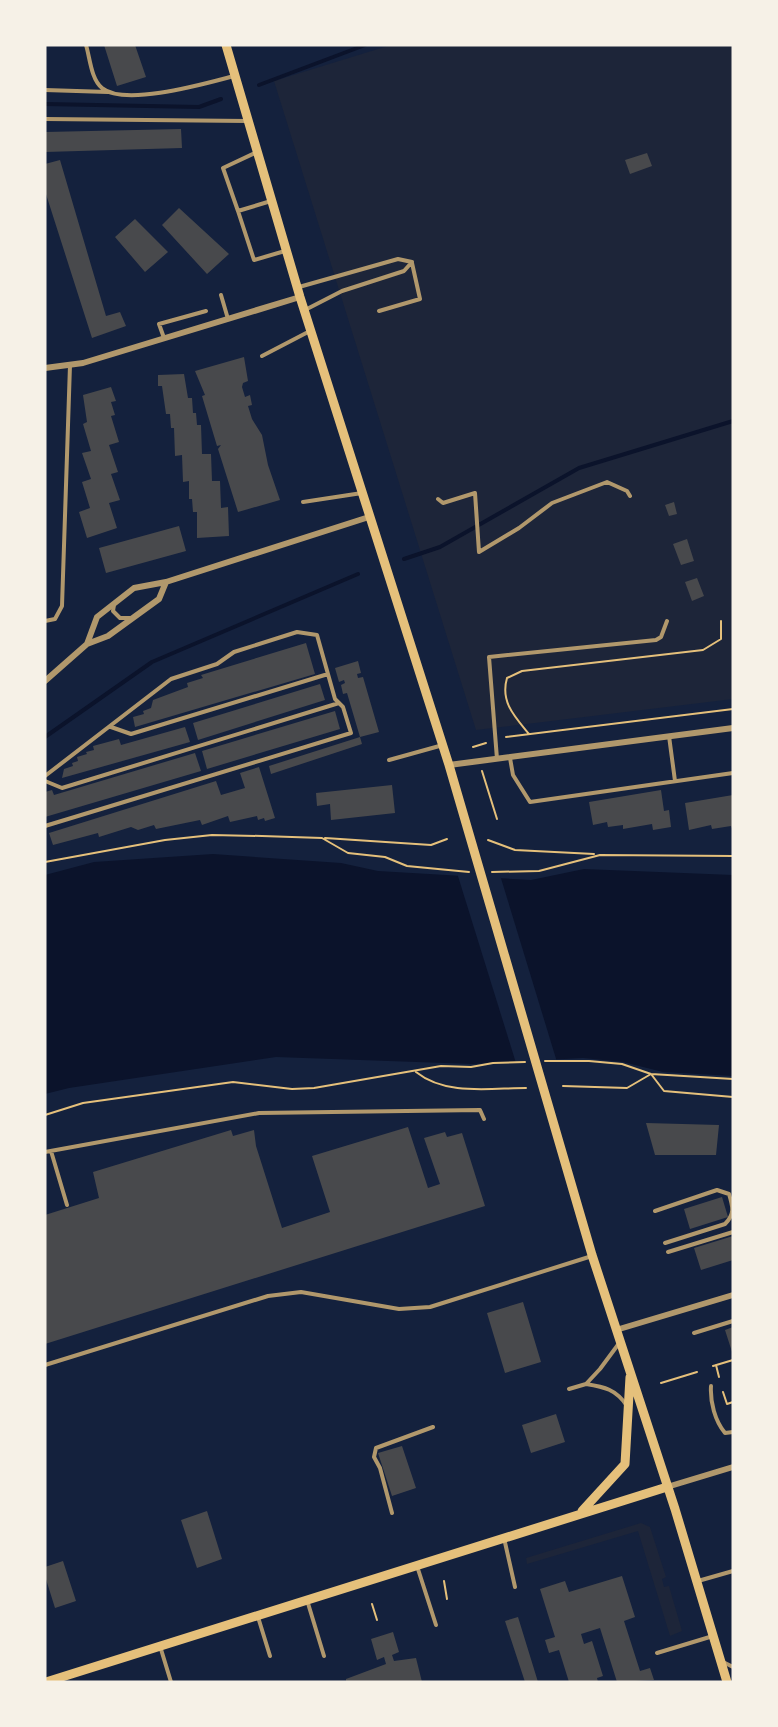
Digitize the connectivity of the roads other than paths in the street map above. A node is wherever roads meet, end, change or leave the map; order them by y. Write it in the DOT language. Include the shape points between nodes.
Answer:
graph roads {
  1 [pos="86,45"];
  2 [pos="226,45"];
  3 [pos="236,76"];
  4 [pos="45,90"];
  5 [pos="109,92"];
  6 [pos="45,118"];
  7 [pos="248,121"];
  8 [pos="257,152"];
  9 [pos="272,201"];
  10 [pos="238,211"];
  11 [pos="286,251"];
  12 [pos="412,262"];
  13 [pos="298,292"];
  14 [pos="221,295"];
  15 [pos="304,310"];
  16 [pos="206,311"];
  17 [pos="379,311"];
  18 [pos="228,319"];
  19 [pos="311,331"];
  20 [pos="164,339"];
  21 [pos="262,356"];
  22 [pos="70,364"];
  23 [pos="45,368"];
  24 [pos="362,494"];
  25 [pos="630,496"];
  26 [pos="438,499"];
  27 [pos="303,502"];
  28 [pos="369,517"];
  29 [pos="166,582"];
  30 [pos="114,604"];
  31 [pos="132,618"];
  32 [pos="45,621"];
  33 [pos="667,621"];
  34 [pos="87,644"];
  35 [pos="328,674"];
  36 [pos="45,681"];
  37 [pos="339,703"];
  38 [pos="110,727"];
  39 [pos="733,728"];
  40 [pos="669,736"];
  41 [pos="443,745"];
  42 [pos="510,757"];
  43 [pos="497,759"];
  44 [pos="389,760"];
  45 [pos="449,765"];
  46 [pos="733,773"];
  47 [pos="45,776"];
  48 [pos="45,781"];
  49 [pos="675,781"];
  50 [pos="45,826"];
  51 [pos="484,1119"];
  52 [pos="51,1151"];
  53 [pos="45,1152"];
  54 [pos="67,1205"];
  55 [pos="655,1211"];
  56 [pos="733,1232"];
  57 [pos="665,1243"];
  58 [pos="668,1252"];
  59 [pos="592,1255"];
  60 [pos="733,1295"];
  61 [pos="733,1321"];
  62 [pos="616,1330"];
  63 [pos="694,1333"];
  64 [pos="620,1342"];
  65 [pos="45,1365"];
  66 [pos="630,1372"];
  67 [pos="586,1383"];
  68 [pos="711,1386"];
  69 [pos="569,1389"];
  70 [pos="628,1409"];
  71 [pos="433,1427"];
  72 [pos="733,1432"];
  73 [pos="733,1467"];
  74 [pos="667,1487"];
  75 [pos="581,1512"];
  76 [pos="392,1514"];
  77 [pos="504,1537"];
  78 [pos="416,1565"];
  79 [pos="733,1571"];
  80 [pos="697,1582"];
  81 [pos="515,1587"];
  82 [pos="307,1599"];
  83 [pos="257,1615"];
  84 [pos="436,1625"];
  85 [pos="713,1636"];
  86 [pos="160,1646"];
  87 [pos="657,1653"];
  88 [pos="270,1656"];
  89 [pos="324,1656"];
  90 [pos="721,1661"];
  91 [pos="733,1667"];
  92 [pos="46,1682"];
  93 [pos="171,1682"];
  94 [pos="727,1682"];
  1 -- 5 [label="lane" via="97,82"];
  2 -- 3 [label="main road"];
  3 -- 5 [label="lane" via="171,92"];
  3 -- 7 [label="main road"];
  4 -- 5 [label="lane"];
  6 -- 7 [label="lane"];
  7 -- 8 [label="main road"];
  8 -- 9 [label="main road"];
  8 -- 10 [label="lane" via="223,168"];
  9 -- 10 [label="lane"];
  9 -- 11 [label="main road"];
  10 -- 11 [label="lane" via="254,260"];
  11 -- 13 [label="main road"];
  12 -- 13 [label="lane" via="398,259"];
  12 -- 15 [label="lane" via="404,271 342,291"];
  12 -- 17 [label="lane" via="420,299"];
  13 -- 15 [label="main road"];
  13 -- 18 [label="street"];
  14 -- 18 [label="lane"];
  15 -- 19 [label="main road"];
  16 -- 20 [label="lane" via="159,324"];
  18 -- 20 [label="street"];
  19 -- 21 [label="lane"];
  19 -- 24 [label="main road"];
  20 -- 22 [label="street"];
  22 -- 23 [label="street"];
  22 -- 32 [label="lane" via="62,606 55,619"];
  24 -- 27 [label="lane"];
  24 -- 28 [label="main road"];
  25 -- 26 [label="lane" via="627,490 607,482 576,492 552,502 479,552 475,493 443,502"];
  28 -- 29 [label="street"];
  28 -- 41 [label="main road"];
  29 -- 30 [label="street" via="134,588"];
  29 -- 31 [label="street" via="159,598"];
  30 -- 31 [label="lane" via="113,611 120,618"];
  30 -- 34 [label="street" via="97,617"];
  31 -- 34 [label="street" via="108,636"];
  33 -- 43 [label="lane" via="656,640 489,657"];
  34 -- 36 [label="street"];
  35 -- 37 [label="lane"];
  35 -- 38 [label="lane" via="131,734"];
  35 -- 38 [label="lane" via="317,635 297,633 234,652 217,664 171,679"];
  37 -- 48 [label="lane" via="62,788"];
  37 -- 50 [label="lane" via="351,733"];
  38 -- 47 [label="lane"];
  39 -- 40 [label="street"];
  40 -- 42 [label="street"];
  40 -- 49 [label="lane"];
  41 -- 44 [label="lane"];
  41 -- 45 [label="main road"];
  42 -- 43 [label="street"];
  42 -- 49 [label="lane" via="513,775 530,802"];
  43 -- 45 [label="street"];
  45 -- 59 [label="main road"];
  46 -- 49 [label="lane"];
  51 -- 52 [label="lane" via="480,1110 259,1113"];
  52 -- 53 [label="lane"];
  52 -- 54 [label="lane"];
  55 -- 57 [label="lane" via="717,1190 729,1194 732,1217 725,1224"];
  56 -- 58 [label="lane"];
  59 -- 62 [label="main road"];
  59 -- 65 [label="lane" via="430,1307 399,1309 301,1292 268,1296"];
  60 -- 62 [label="street"];
  61 -- 63 [label="lane"];
  62 -- 64 [label="main road"];
  64 -- 66 [label="main road"];
  64 -- 67 [label="lane"];
  66 -- 70 [label="main road"];
  66 -- 74 [label="main road"];
  67 -- 69 [label="lane"];
  67 -- 70 [label="lane" via="620,1394"];
  68 -- 72 [label="lane" via="719,1425 725,1433"];
  70 -- 75 [label="main road" via="625,1464"];
  71 -- 76 [label="lane" via="376,1448 374,1457"];
  73 -- 74 [label="street"];
  74 -- 75 [label="main road"];
  74 -- 80 [label="main road"];
  75 -- 77 [label="main road"];
  77 -- 78 [label="main road"];
  77 -- 81 [label="lane"];
  78 -- 82 [label="main road"];
  78 -- 84 [label="lane"];
  79 -- 80 [label="lane"];
  80 -- 85 [label="main road"];
  82 -- 83 [label="main road"];
  82 -- 89 [label="lane"];
  83 -- 86 [label="main road"];
  83 -- 88 [label="lane"];
  85 -- 87 [label="lane"];
  85 -- 90 [label="main road"];
  86 -- 92 [label="main road"];
  86 -- 93 [label="lane"];
  90 -- 91 [label="lane"];
  90 -- 94 [label="main road"];
}
